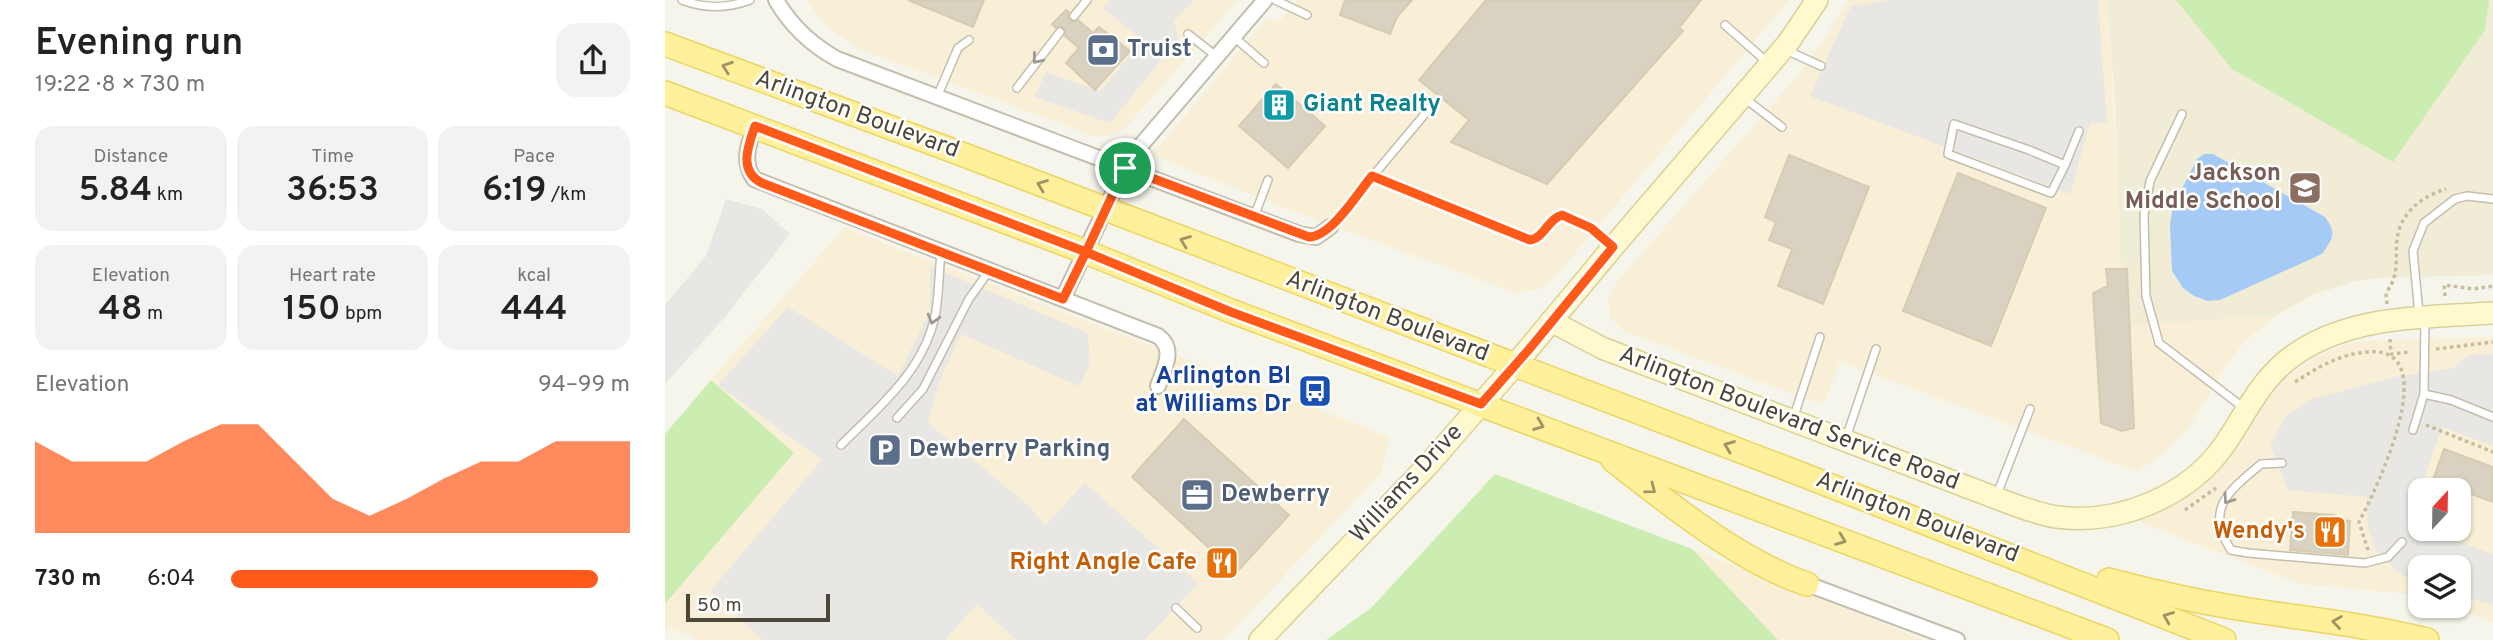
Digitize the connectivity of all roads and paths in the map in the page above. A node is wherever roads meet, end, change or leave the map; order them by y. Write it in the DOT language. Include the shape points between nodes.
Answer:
graph roads {
  1 [pos="681,0"];
  2 [pos="750,0"];
  3 [pos="776,0"];
  4 [pos="1087,0"];
  5 [pos="1265,0"];
  6 [pos="1275,0"];
  7 [pos="1817,0"];
  8 [pos="1307,15"];
  9 [pos="1073,16"];
  10 [pos="1725,24"];
  11 [pos="1060,32"];
  12 [pos="1188,34"];
  13 [pos="1234,36"];
  14 [pos="969,40"];
  15 [pos="665,44"];
  16 [pos="1216,56"];
  17 [pos="1777,57"];
  18 [pos="1264,63"];
  19 [pos="1821,66"];
  20 [pos="1017,88"];
  21 [pos="665,93"];
  22 [pos="1743,96"];
  23 [pos="937,97"];
  24 [pos="1435,102"];
  25 [pos="2182,114"];
  26 [pos="755,126"];
  27 [pos="1782,127"];
  28 [pos="2078,131"];
  29 [pos="2065,165"];
  30 [pos="1125,168"];
  31 [pos="1372,176"];
  32 [pos="1268,180"];
  33 [pos="2493,199"];
  34 [pos="1105,209"];
  35 [pos="1254,217"];
  36 [pos="1330,228"];
  37 [pos="1613,247"];
  38 [pos="941,251"];
  39 [pos="1086,252"];
  40 [pos="990,270"];
  41 [pos="2444,285"];
  42 [pos="2493,286"];
  43 [pos="1063,299"];
  44 [pos="2493,313"];
  45 [pos="2423,317"];
  46 [pos="1551,321"];
  47 [pos="1821,337"];
  48 [pos="2493,342"];
  49 [pos="2449,347"];
  50 [pos="1876,349"];
  51 [pos="2391,354"];
  52 [pos="1515,365"];
  53 [pos="1158,386"];
  54 [pos="2424,394"];
  55 [pos="1481,404"];
  56 [pos="2030,409"];
  57 [pos="2245,409"];
  58 [pos="2402,415"];
  59 [pos="2493,417"];
  60 [pos="897,418"];
  61 [pos="1792,420"];
  62 [pos="2416,420"];
  63 [pos="2413,430"];
  64 [pos="1846,440"];
  65 [pos="841,445"];
  66 [pos="1597,447"];
  67 [pos="2493,452"];
  68 [pos="2282,463"];
  69 [pos="1996,498"];
  70 [pos="1953,532"];
  71 [pos="2402,542"];
  72 [pos="2376,560"];
  73 [pos="1807,584"];
  74 [pos="1995,599"];
  75 [pos="1176,608"];
  76 [pos="1197,628"];
  77 [pos="1260,640"];
  78 [pos="1957,640"];
  79 [pos="2080,640"];
  80 [pos="2107,640"];
  81 [pos="2224,640"];
  82 [pos="2427,640"];
  1 -- 2 [label="lane" via="720,8"];
  3 -- 23 [label="street" via="814,46"];
  4 -- 9 [label="lane"];
  5 -- 13 [label="street"];
  6 -- 8 [label="lane"];
  7 -- 17 [label="street, Williams Drive"];
  10 -- 17 [label="lane"];
  11 -- 20 [label="lane, one-way"];
  12 -- 16 [label="lane"];
  13 -- 16 [label="street"];
  13 -- 18 [label="lane"];
  14 -- 23 [label="lane" via="958,48"];
  34 -- 15 [label="main road, Arlington Boulevard, one-way"];
  16 -- 30 [label="street"];
  17 -- 19 [label="lane"];
  17 -- 22 [label="street, Williams Drive"];
  21 -- 26 [label="main road, Arlington Boulevard"];
  22 -- 27 [label="lane"];
  22 -- 37 [label="street, Williams Drive"];
  23 -- 30 [label="street"];
  24 -- 31 [label="lane"];
  25 -- 57 [label="lane" via="2150,181 2144,215 2146,296 2158,343"];
  26 -- 38 [label="street" via="746,159 754,179"];
  26 -- 39 [label="main road, Arlington Boulevard"];
  28 -- 29 [label="lane"];
  29 -- 29 [label="lane" via="2029,150 1954,124 1948,154 2051,193"];
  30 -- 34 [label="street"];
  30 -- 35 [label="street"];
  31 -- 36 [label="lane"];
  31 -- 37 [label="lane" via="1530,240 1562,215 1591,228"];
  32 -- 35 [label="lane"];
  33 -- 45 [label="lane" via="2455,199 2424,223 2413,251"];
  34 -- 39 [label="street"];
  52 -- 34 [label="main road, Arlington Boulevard, one-way"];
  35 -- 36 [label="street" via="1309,237"];
  37 -- 46 [label="street, Williams Drive"];
  38 -- 40 [label="street"];
  38 -- 65 [label="lane, one-way" via="935,313 920,358 899,388"];
  39 -- 43 [label="street"];
  39 -- 55 [label="main road, Arlington Boulevard"];
  40 -- 43 [label="street"];
  40 -- 60 [label="lane" via="969,299 923,388"];
  41 -- 42 [label="path"];
  43 -- 53 [label="street" via="1166,341 1168,355"];
  44 -- 45 [label="street, Arlington Boulevard Service Road"];
  45 -- 54 [label="lane"];
  45 -- 57 [label="street, Arlington Boulevard Service Road" via="2372,323 2320,339 2273,373"];
  46 -- 52 [label="street, Williams Drive"];
  46 -- 61 [label="street, Arlington Boulevard Service Road" via="1602,348"];
  47 -- 61 [label="lane"];
  48 -- 49 [label="path"];
  50 -- 64 [label="lane"];
  51 -- 58 [label="path" via="2400,362 2405,380"];
  52 -- 55 [label="street, Williams Drive"];
  70 -- 52 [label="main road, Arlington Boulevard, one-way"];
  54 -- 59 [label="lane"];
  54 -- 62 [label="lane"];
  55 -- 66 [label="main road, Arlington Boulevard, one-way"];
  55 -- 77 [label="street, Williams Drive"];
  56 -- 69 [label="lane"];
  57 -- 69 [label="street, Arlington Boulevard Service Road" via="2206,467 2148,505 2076,518"];
  58 -- 62 [label="path"];
  58 -- 72 [label="path" via="2359,522 2367,549"];
  61 -- 64 [label="street, Arlington Boulevard Service Road"];
  62 -- 63 [label="lane"];
  62 -- 67 [label="path"];
  64 -- 69 [label="street, Arlington Boulevard Service Road"];
  66 -- 73 [label="main road, one-way" via="1686,515 1764,566"];
  66 -- 74 [label="main road, Arlington Boulevard, one-way"];
  68 -- 72 [label="lane, one-way" via="2261,464 2227,497 2217,516 2220,533 2231,550 2365,563"];
  81 -- 70 [label="main road, Arlington Boulevard, one-way"];
  82 -- 70 [label="main road, one-way" via="2161,594"];
  71 -- 72 [label="lane" via="2388,557"];
  73 -- 78 [label="street"];
  74 -- 79 [label="main road"];
  74 -- 80 [label="main road, Arlington Boulevard"];
  75 -- 76 [label="lane"];
}
